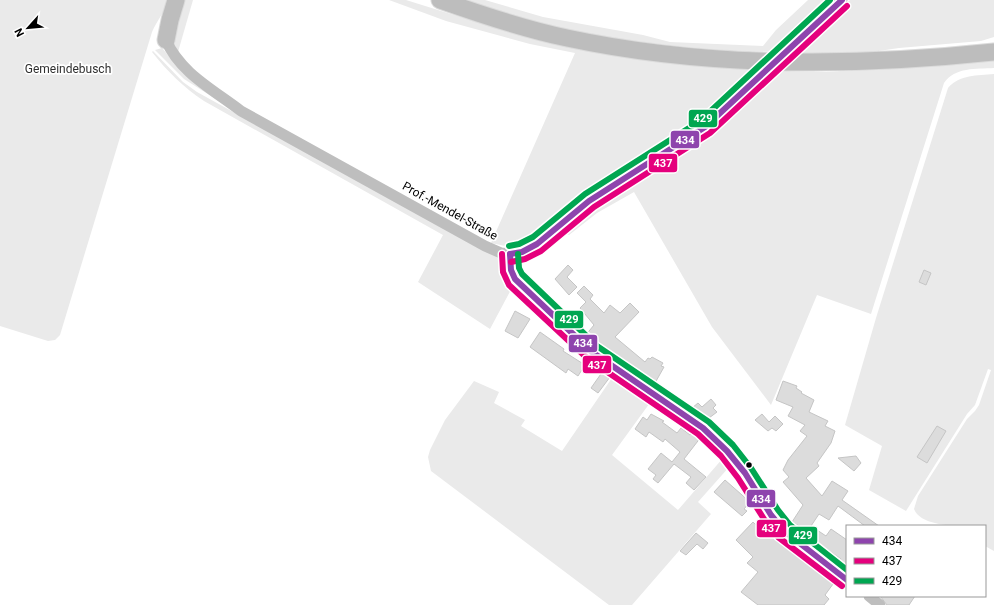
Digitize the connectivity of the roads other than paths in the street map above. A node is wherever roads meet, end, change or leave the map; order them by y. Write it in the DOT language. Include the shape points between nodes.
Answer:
graph roads {
  1 [pos="176,0"];
  2 [pos="440,0"];
  3 [pos="842,0"];
  4 [pos="166,40"];
  5 [pos="994,45"];
  6 [pos="994,52"];
  7 [pos="966,55"];
  8 [pos="510,254"];
  9 [pos="846,579"];
  10 [pos="869,597"];
  11 [pos="880,605"];
  1 -- 4 [label="highway"];
  2 -- 7 [label="highway" via="566,38 667,54 818,63"];
  3 -- 8 [label="street, bridge" via="705,127 589,201 530,249"];
  4 -- 8 [label="street, Prof.-Mendel-Straße" via="171,51 207,88 241,111 492,250"];
  5 -- 7 [label="highway"];
  6 -- 7 [label="highway"];
  8 -- 9 [label="street" via="511,270 515,279 592,352 703,428 745,473 784,531"];
  10 -- 11 [label="street"];
}
